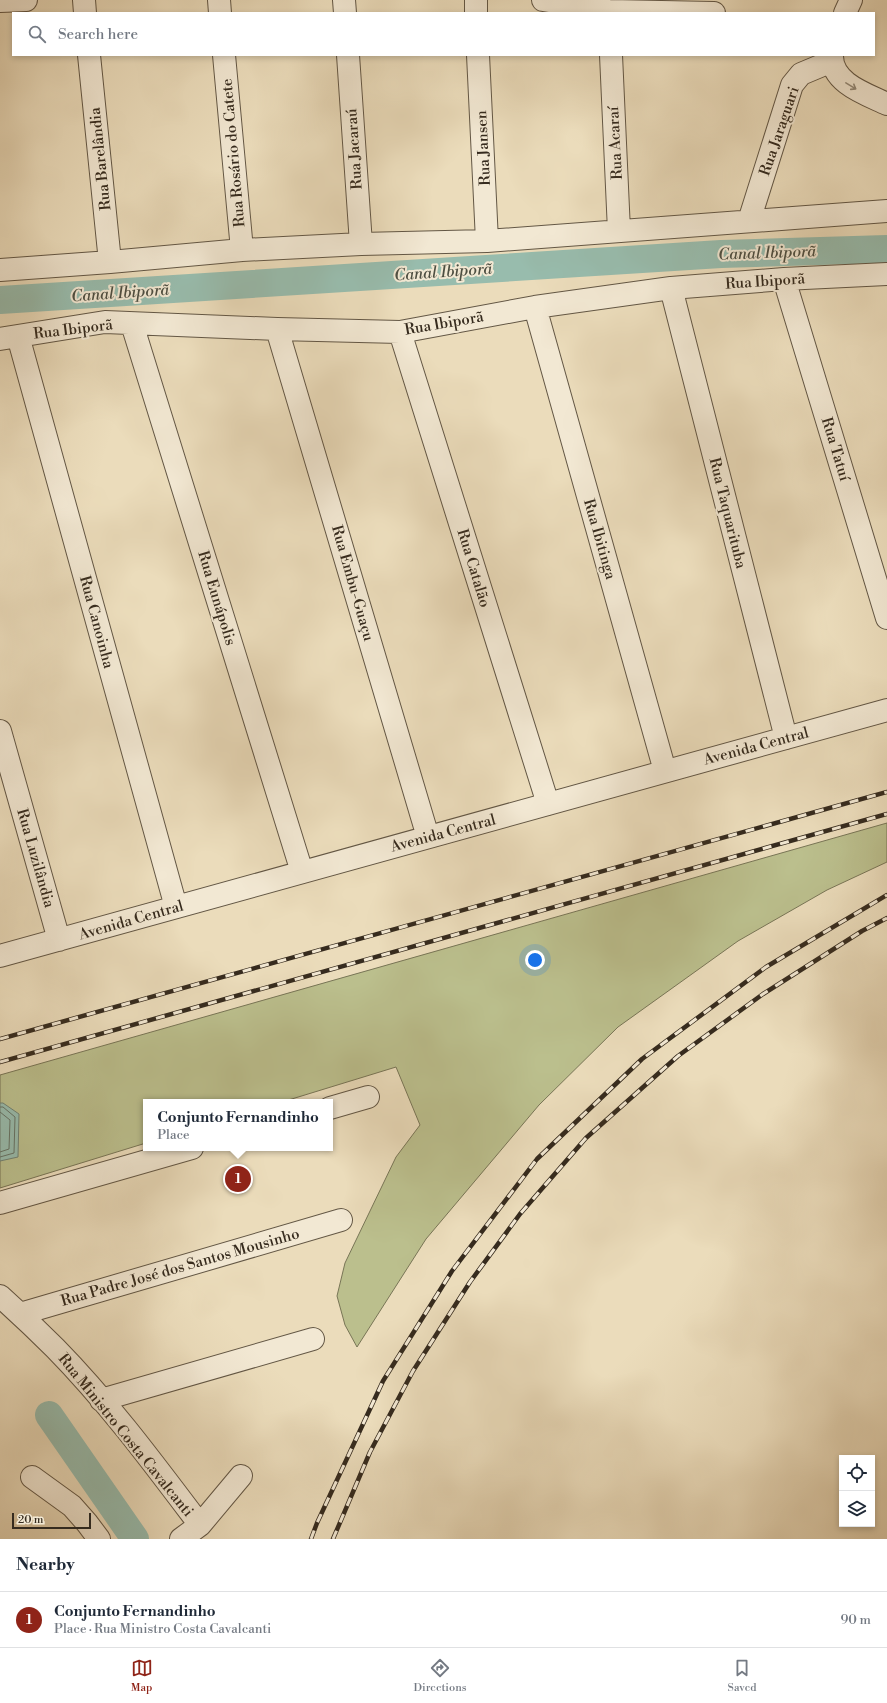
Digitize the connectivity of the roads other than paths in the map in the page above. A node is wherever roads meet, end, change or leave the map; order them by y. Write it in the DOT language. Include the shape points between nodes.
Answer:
graph roads {
  1 [pos="26,0"];
  2 [pos="84,0"];
  3 [pos="219,0"];
  4 [pos="344,0"];
  5 [pos="476,0"];
  6 [pos="543,0"];
  7 [pos="850,0"];
  8 [pos="0,1"];
  9 [pos="85,12"];
  10 [pos="220,12"];
  11 [pos="345,12"];
  12 [pos="476,12"];
  13 [pos="609,12"];
  14 [pos="845,12"];
  15 [pos="89,56"];
  16 [pos="224,56"];
  17 [pos="348,56"];
  18 [pos="478,56"];
  19 [pos="611,56"];
  20 [pos="832,58"];
  21 [pos="887,104"];
  22 [pos="887,211"];
  23 [pos="749,221"];
  24 [pos="619,231"];
  25 [pos="487,241"];
  26 [pos="361,244"];
  27 [pos="242,250"];
  28 [pos="110,262"];
  29 [pos="0,270"];
  30 [pos="887,274"];
  31 [pos="784,279"];
  32 [pos="671,288"];
  33 [pos="535,307"];
  34 [pos="132,324"];
  35 [pos="277,329"];
  36 [pos="400,332"];
  37 [pos="9,338"];
  38 [pos="887,618"];
  39 [pos="887,710"];
  40 [pos="0,731"];
  41 [pos="786,738"];
  42 [pos="665,771"];
  43 [pos="548,804"];
  44 [pos="428,837"];
  45 [pos="302,872"];
  46 [pos="176,907"];
  47 [pos="59,940"];
  48 [pos="0,956"];
  49 [pos="368,1097"];
  50 [pos="333,1107"];
  51 [pos="182,1151"];
  52 [pos="0,1203"];
  53 [pos="341,1220"];
  54 [pos="0,1296"];
  55 [pos="20,1314"];
  56 [pos="313,1339"];
  57 [pos="101,1400"];
  58 [pos="241,1476"];
  59 [pos="32,1477"];
  60 [pos="200,1525"];
  61 [pos="99,1539"];
  62 [pos="181,1539"];
  1 -- 8 [label="street"];
  2 -- 9 [label="street"];
  3 -- 10 [label="street"];
  4 -- 11 [label="street"];
  5 -- 12 [label="street"];
  6 -- 13 [label="street"];
  7 -- 14 [label="street"];
  15 -- 28 [label="street, Rua Barelândia"];
  16 -- 27 [label="street, Rua Rosário do Catete"];
  17 -- 26 [label="street, Rua Jacaraú"];
  18 -- 25 [label="street, Rua Jansen"];
  19 -- 24 [label="street, Rua Acaraí"];
  20 -- 21 [label="street, one-way" via="835,71 846,83"];
  20 -- 23 [label="street, Rua Jaraguari" via="801,74 792,85"];
  22 -- 23 [label="street"];
  23 -- 24 [label="street"];
  24 -- 25 [label="street"];
  25 -- 26 [label="street"];
  26 -- 27 [label="street"];
  27 -- 28 [label="street"];
  28 -- 29 [label="street"];
  30 -- 31 [label="street, Rua Ibiporã"];
  31 -- 32 [label="street, Rua Ibiporã"];
  31 -- 38 [label="street, Rua Tatuí"];
  32 -- 33 [label="street, Rua Ibiporã"];
  32 -- 41 [label="street, Rua Taquarituba"];
  33 -- 36 [label="street, Rua Ibiporã"];
  33 -- 42 [label="street, Rua Ibitinga"];
  34 -- 35 [label="street, Rua Ibiporã"];
  34 -- 37 [label="street, Rua Ibiporã" via="105,322"];
  34 -- 45 [label="street, Rua Eunápolis"];
  35 -- 36 [label="street, Rua Ibiporã"];
  35 -- 44 [label="street, Rua Embu-Guaçu"];
  36 -- 43 [label="street, Rua Catalão"];
  37 -- 46 [label="street, Rua Canoinha"];
  39 -- 41 [label="street, Avenida Central"];
  40 -- 47 [label="street, Rua Luzilândia"];
  41 -- 42 [label="street, Avenida Central"];
  42 -- 43 [label="street, Avenida Central"];
  43 -- 44 [label="street, Avenida Central"];
  44 -- 45 [label="street, Avenida Central"];
  45 -- 46 [label="street, Avenida Central"];
  46 -- 47 [label="street, Avenida Central"];
  47 -- 48 [label="street, Avenida Central"];
  49 -- 50 [label="street"];
  51 -- 52 [label="street"];
  53 -- 55 [label="street, Rua Padre José dos Santos Mousinho"];
  54 -- 55 [label="street, Rua Ministro Costa Cavalcanti"];
  55 -- 57 [label="street, Rua Ministro Costa Cavalcanti" via="56,1349"];
  56 -- 57 [label="street"];
  57 -- 60 [label="street, Rua Ministro Costa Cavalcanti"];
  58 -- 60 [label="street"];
  59 -- 61 [label="street" via="72,1506"];
  60 -- 62 [label="street"];
}
